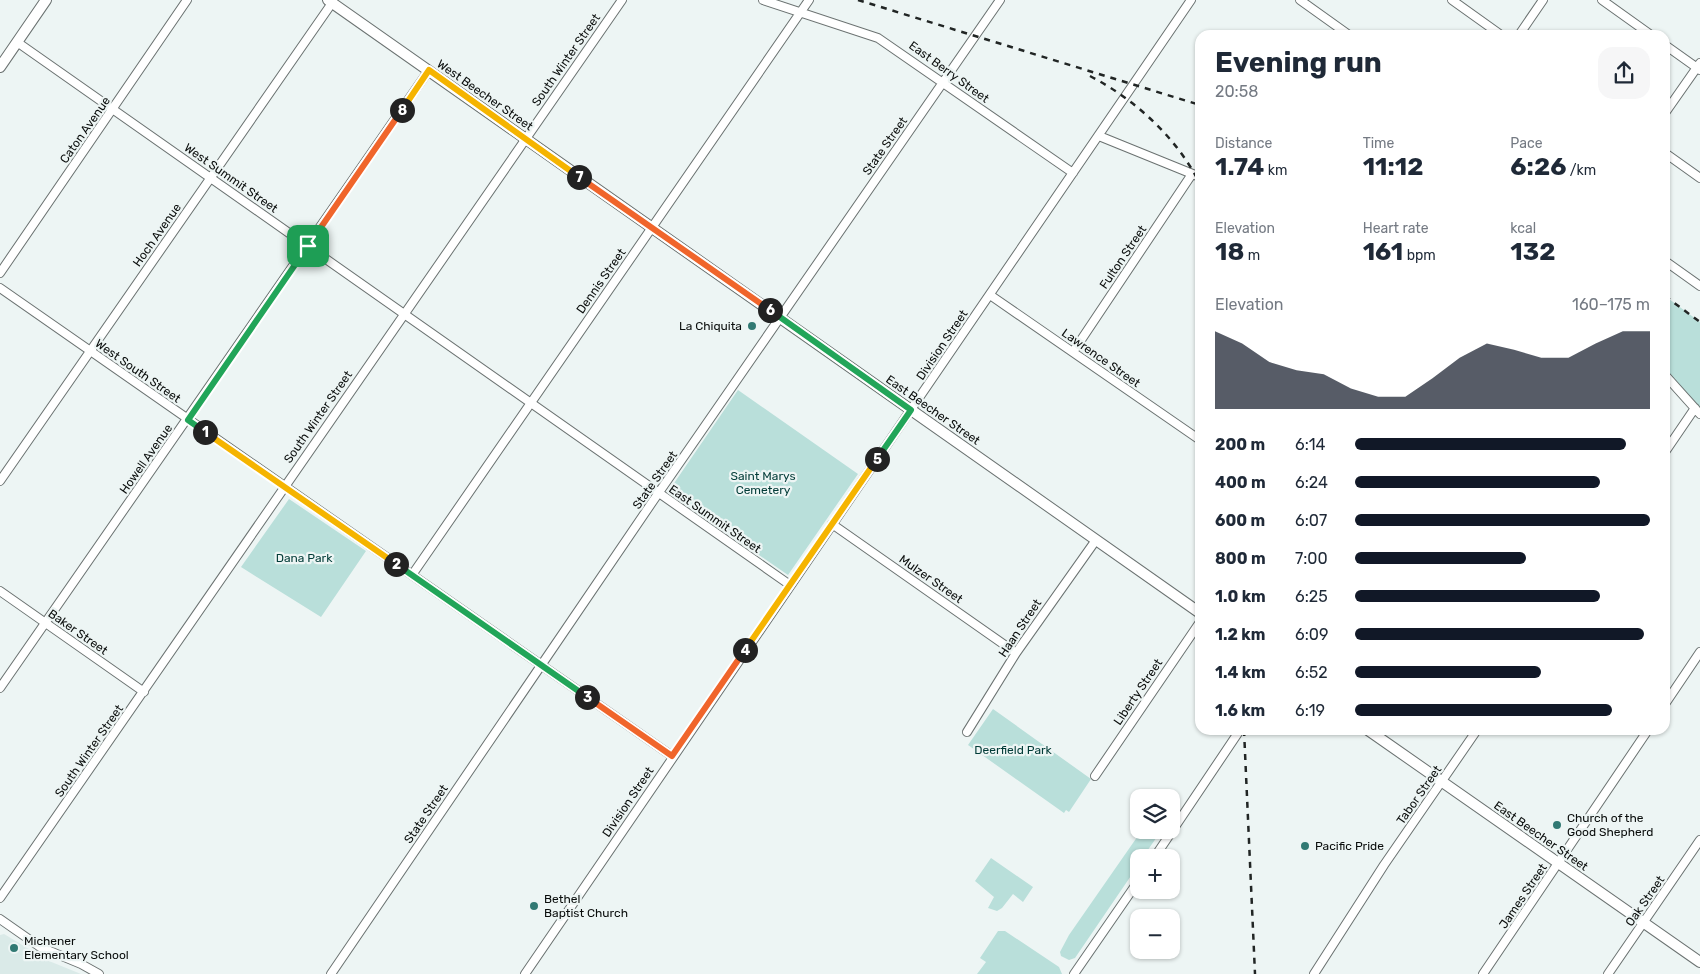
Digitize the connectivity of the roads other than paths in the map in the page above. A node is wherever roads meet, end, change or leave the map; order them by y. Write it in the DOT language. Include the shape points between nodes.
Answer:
graph roads {
  1 [pos="46,0"];
  2 [pos="187,0"];
  3 [pos="622,0"];
  4 [pos="763,0"];
  5 [pos="809,0"];
  6 [pos="1000,0"];
  7 [pos="1191,0"];
  8 [pos="1300,0"];
  9 [pos="1452,0"];
  10 [pos="1543,0"];
  11 [pos="1602,0"];
  12 [pos="330,1"];
  13 [pos="800,12"];
  14 [pos="1342,30"];
  15 [pos="1494,30"];
  16 [pos="1522,30"];
  17 [pos="1644,30"];
  18 [pos="17,42"];
  19 [pos="1670,48"];
  20 [pos="0,67"];
  21 [pos="1699,67"];
  22 [pos="429,70"];
  23 [pos="943,82"];
  24 [pos="1670,106"];
  25 [pos="114,110"];
  26 [pos="1099,136"];
  27 [pos="525,139"];
  28 [pos="1670,157"];
  29 [pos="1073,173"];
  30 [pos="1195,176"];
  31 [pos="1195,177"];
  32 [pos="211,178"];
  33 [pos="1700,178"];
  34 [pos="652,228"];
  35 [pos="308,246"];
  36 [pos="1670,265"];
  37 [pos="0,272"];
  38 [pos="1700,286"];
  39 [pos="0,288"];
  40 [pos="990,295"];
  41 [pos="404,313"];
  42 [pos="780,318"];
  43 [pos="90,352"];
  44 [pos="1073,352"];
  45 [pos="1670,381"];
  46 [pos="529,402"];
  47 [pos="911,410"];
  48 [pos="1697,411"];
  49 [pos="188,420"];
  50 [pos="1195,437"];
  51 [pos="1670,446"];
  52 [pos="0,481"];
  53 [pos="284,487"];
  54 [pos="659,494"];
  55 [pos="832,524"];
  56 [pos="1096,540"];
  57 [pos="412,575"];
  58 [pos="790,585"];
  59 [pos="0,591"];
  60 [pos="1195,609"];
  61 [pos="46,624"];
  62 [pos="1195,629"];
  63 [pos="1700,652"];
  64 [pos="1016,653"];
  65 [pos="541,665"];
  66 [pos="0,688"];
  67 [pos="144,692"];
  68 [pos="1670,697"];
  69 [pos="966,732"];
  70 [pos="1237,735"];
  71 [pos="1375,735"];
  72 [pos="1474,735"];
  73 [pos="1645,735"];
  74 [pos="672,756"];
  75 [pos="1095,776"];
  76 [pos="1442,782"];
  77 [pos="1700,840"];
  78 [pos="1160,849"];
  79 [pos="1558,864"];
  80 [pos="1130,893"];
  81 [pos="0,898"];
  82 [pos="0,919"];
  83 [pos="1644,922"];
  84 [pos="1700,962"];
  85 [pos="99,974"];
  86 [pos="331,974"];
  87 [pos="525,974"];
  88 [pos="1074,974"];
  89 [pos="1314,974"];
  90 [pos="1483,974"];
  91 [pos="1608,974"];
  1 -- 18 [label="main road"];
  2 -- 25 [label="street, Caton Avenue"];
  3 -- 27 [label="street, South Winter Street"];
  4 -- 13 [label="street, East Berry Street"];
  5 -- 13 [label="street, Dennis Street"];
  6 -- 23 [label="street, State Street"];
  7 -- 26 [label="street, Division Street"];
  8 -- 14 [label="street"];
  9 -- 15 [label="street"];
  10 -- 16 [label="street"];
  11 -- 17 [label="street"];
  12 -- 22 [label="main road, West Beecher Street"];
  12 -- 32 [label="street, Hoch Avenue"];
  13 -- 23 [label="street, East Berry Street" via="878,38"];
  13 -- 34 [label="street, Dennis Street"];
  18 -- 20 [label="main road"];
  18 -- 25 [label="street, West Summit Street"];
  19 -- 21 [label="street"];
  21 -- 24 [label="street"];
  22 -- 27 [label="main road, West Beecher Street"];
  22 -- 35 [label="street, Howell Avenue"];
  23 -- 29 [label="street, East Berry Street"];
  23 -- 42 [label="street, State Street"];
  25 -- 32 [label="street, West Summit Street"];
  25 -- 37 [label="street, Caton Avenue"];
  26 -- 29 [label="street, Division Street"];
  26 -- 30 [label="street"];
  27 -- 34 [label="main road, West Beecher Street"];
  27 -- 41 [label="street, South Winter Street"];
  28 -- 33 [label="street"];
  29 -- 40 [label="street, Division Street"];
  31 -- 44 [label="street, Fulton Street"];
  32 -- 35 [label="street, West Summit Street"];
  32 -- 43 [label="street, Hoch Avenue"];
  34 -- 42 [label="main road, East Beecher Street"];
  34 -- 46 [label="street, Dennis Street"];
  35 -- 41 [label="street, West Summit Street"];
  35 -- 49 [label="street, Howell Avenue"];
  36 -- 38 [label="street"];
  39 -- 43 [label="street, West South Street"];
  40 -- 44 [label="street, Lawrence Street"];
  40 -- 47 [label="street, Division Street"];
  41 -- 46 [label="street, West Summit Street"];
  41 -- 53 [label="street, South Winter Street"];
  42 -- 47 [label="main road, East Beecher Street"];
  42 -- 54 [label="street, State Street"];
  43 -- 49 [label="street, West South Street"];
  43 -- 52 [label="street, Hoch Avenue"];
  44 -- 50 [label="street, Lawrence Street"];
  45 -- 48 [label="street"];
  46 -- 54 [label="street, East Summit Street"];
  46 -- 57 [label="street, Dennis Street"];
  47 -- 55 [label="street, Division Street"];
  47 -- 56 [label="main road, East Beecher Street"];
  48 -- 51 [label="street"];
  49 -- 53 [label="street, West South Street"];
  49 -- 61 [label="street, Howell Avenue"];
  53 -- 57 [label="street, West South Street"];
  53 -- 67 [label="street, South Winter Street"];
  54 -- 58 [label="street, East Summit Street"];
  54 -- 65 [label="street, State Street"];
  55 -- 58 [label="street, Division Street"];
  55 -- 64 [label="street, Mulzer Street"];
  56 -- 60 [label="main road, East Beecher Street"];
  56 -- 64 [label="street, Haan Street"];
  57 -- 65 [label="street, West South Street"];
  58 -- 74 [label="street, Division Street"];
  59 -- 61 [label="street, Baker Street"];
  61 -- 66 [label="street, Howell Avenue"];
  61 -- 67 [label="street, Baker Street"];
  62 -- 75 [label="street, Liberty Street"];
  63 -- 68 [label="street"];
  64 -- 69 [label="street, Haan Street"];
  65 -- 74 [label="street, West South Street"];
  65 -- 86 [label="street, State Street"];
  67 -- 81 [label="street, South Winter Street"];
  70 -- 78 [label="street"];
  71 -- 76 [label="main road, East Beecher Street"];
  72 -- 76 [label="street, Tabor Street"];
  73 -- 79 [label="street, James Street"];
  74 -- 87 [label="street, Division Street"];
  76 -- 79 [label="main road, East Beecher Street"];
  76 -- 89 [label="street, Tabor Street"];
  77 -- 83 [label="street, Oak Street"];
  79 -- 83 [label="main road, East Beecher Street"];
  79 -- 90 [label="street, James Street"];
  80 -- 88 [label="street"];
  82 -- 85 [label="street" via="40,947"];
  83 -- 84 [label="main road, East Beecher Street"];
  83 -- 91 [label="street, Oak Street"];
}
